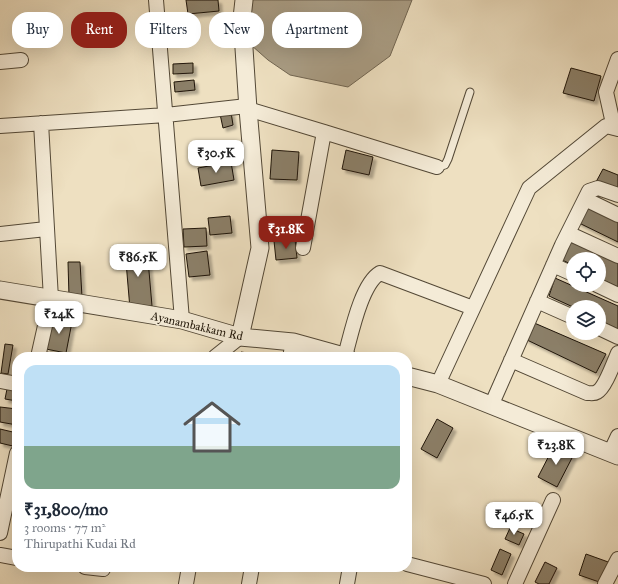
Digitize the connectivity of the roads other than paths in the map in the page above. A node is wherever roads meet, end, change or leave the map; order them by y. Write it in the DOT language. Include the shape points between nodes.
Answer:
graph roads {
  1 [pos="156,0"];
  2 [pos="244,0"];
  3 [pos="618,59"];
  4 [pos="21,60"];
  5 [pos="0,62"];
  6 [pos="470,92"];
  7 [pos="613,100"];
  8 [pos="248,107"];
  9 [pos="166,115"];
  10 [pos="41,124"];
  11 [pos="0,126"];
  12 [pos="616,128"];
  13 [pos="324,132"];
  14 [pos="437,167"];
  15 [pos="618,196"];
  16 [pos="585,199"];
  17 [pos="618,214"];
  18 [pos="46,229"];
  19 [pos="568,233"];
  20 [pos="0,234"];
  21 [pos="303,248"];
  22 [pos="618,256"];
  23 [pos="553,265"];
  24 [pos="566,271"];
  25 [pos="606,289"];
  26 [pos="0,290"];
  27 [pos="618,295"];
  28 [pos="50,299"];
  29 [pos="537,301"];
  30 [pos="473,308"];
  31 [pos="566,314"];
  32 [pos="182,320"];
  33 [pos="606,331"];
  34 [pos="240,337"];
  35 [pos="618,337"];
  36 [pos="291,350"];
  37 [pos="39,352"];
  38 [pos="221,352"];
  39 [pos="307,352"];
  40 [pos="347,352"];
  41 [pos="618,353"];
  42 [pos="511,360"];
  43 [pos="412,377"];
  44 [pos="0,381"];
  45 [pos="12,383"];
  46 [pos="438,384"];
  47 [pos="491,406"];
  48 [pos="618,436"];
  49 [pos="614,455"];
  50 [pos="12,494"];
  51 [pos="553,500"];
  52 [pos="0,533"];
  53 [pos="0,555"];
  54 [pos="12,557"];
  55 [pos="618,559"];
  56 [pos="412,566"];
  57 [pos="188,572"];
  58 [pos="251,572"];
  59 [pos="349,572"];
  60 [pos="441,579"];
  61 [pos="186,584"];
  62 [pos="249,584"];
  63 [pos="347,584"];
  64 [pos="484,584"];
  65 [pos="516,584"];
  66 [pos="605,584"];
  1 -- 9 [label="street"];
  2 -- 8 [label="street" via="242,18"];
  3 -- 7 [label="street" via="606,92"];
  4 -- 5 [label="street"];
  6 -- 14 [label="lane" via="448,159 445,165"];
  7 -- 12 [label="street"];
  8 -- 9 [label="street"];
  8 -- 13 [label="street"];
  8 -- 34 [label="street" via="260,248"];
  9 -- 10 [label="street"];
  9 -- 32 [label="street"];
  10 -- 11 [label="street"];
  10 -- 18 [label="street"];
  12 -- 30 [label="street" via="606,126 529,188"];
  13 -- 14 [label="street"];
  13 -- 21 [label="street"];
  15 -- 16 [label="street" via="598,188 589,191"];
  16 -- 17 [label="street"];
  16 -- 19 [label="street"];
  18 -- 20 [label="street"];
  18 -- 28 [label="street"];
  19 -- 22 [label="street"];
  19 -- 23 [label="street"];
  23 -- 24 [label="street"];
  23 -- 29 [label="street"];
  25 -- 27 [label="street"];
  26 -- 28 [label="street, Ayanambakkam Rd"];
  28 -- 32 [label="street, Ayanambakkam Rd"];
  28 -- 37 [label="street"];
  29 -- 31 [label="street"];
  29 -- 42 [label="street"];
  30 -- 40 [label="street" via="380,273 374,276 364,295"];
  30 -- 46 [label="street"];
  32 -- 34 [label="street, Ayanambakkam Rd"];
  33 -- 35 [label="street"];
  34 -- 36 [label="street, Ayanambakkam Rd"];
  34 -- 38 [label="street"];
  36 -- 39 [label="street, Ayanambakkam Rd"];
  41 -- 42 [label="street" via="607,378 600,390 595,393 587,393"];
  42 -- 47 [label="street"];
  43 -- 46 [label="street"];
  44 -- 45 [label="street"];
  46 -- 47 [label="street"];
  47 -- 49 [label="street"];
  48 -- 49 [label="street"];
  50 -- 52 [label="street"];
  51 -- 65 [label="street"];
  53 -- 54 [label="street"];
  55 -- 66 [label="street"];
  56 -- 60 [label="street"];
  57 -- 61 [label="street"];
  58 -- 62 [label="street"];
  59 -- 63 [label="street"];
  60 -- 64 [label="street"];
}
